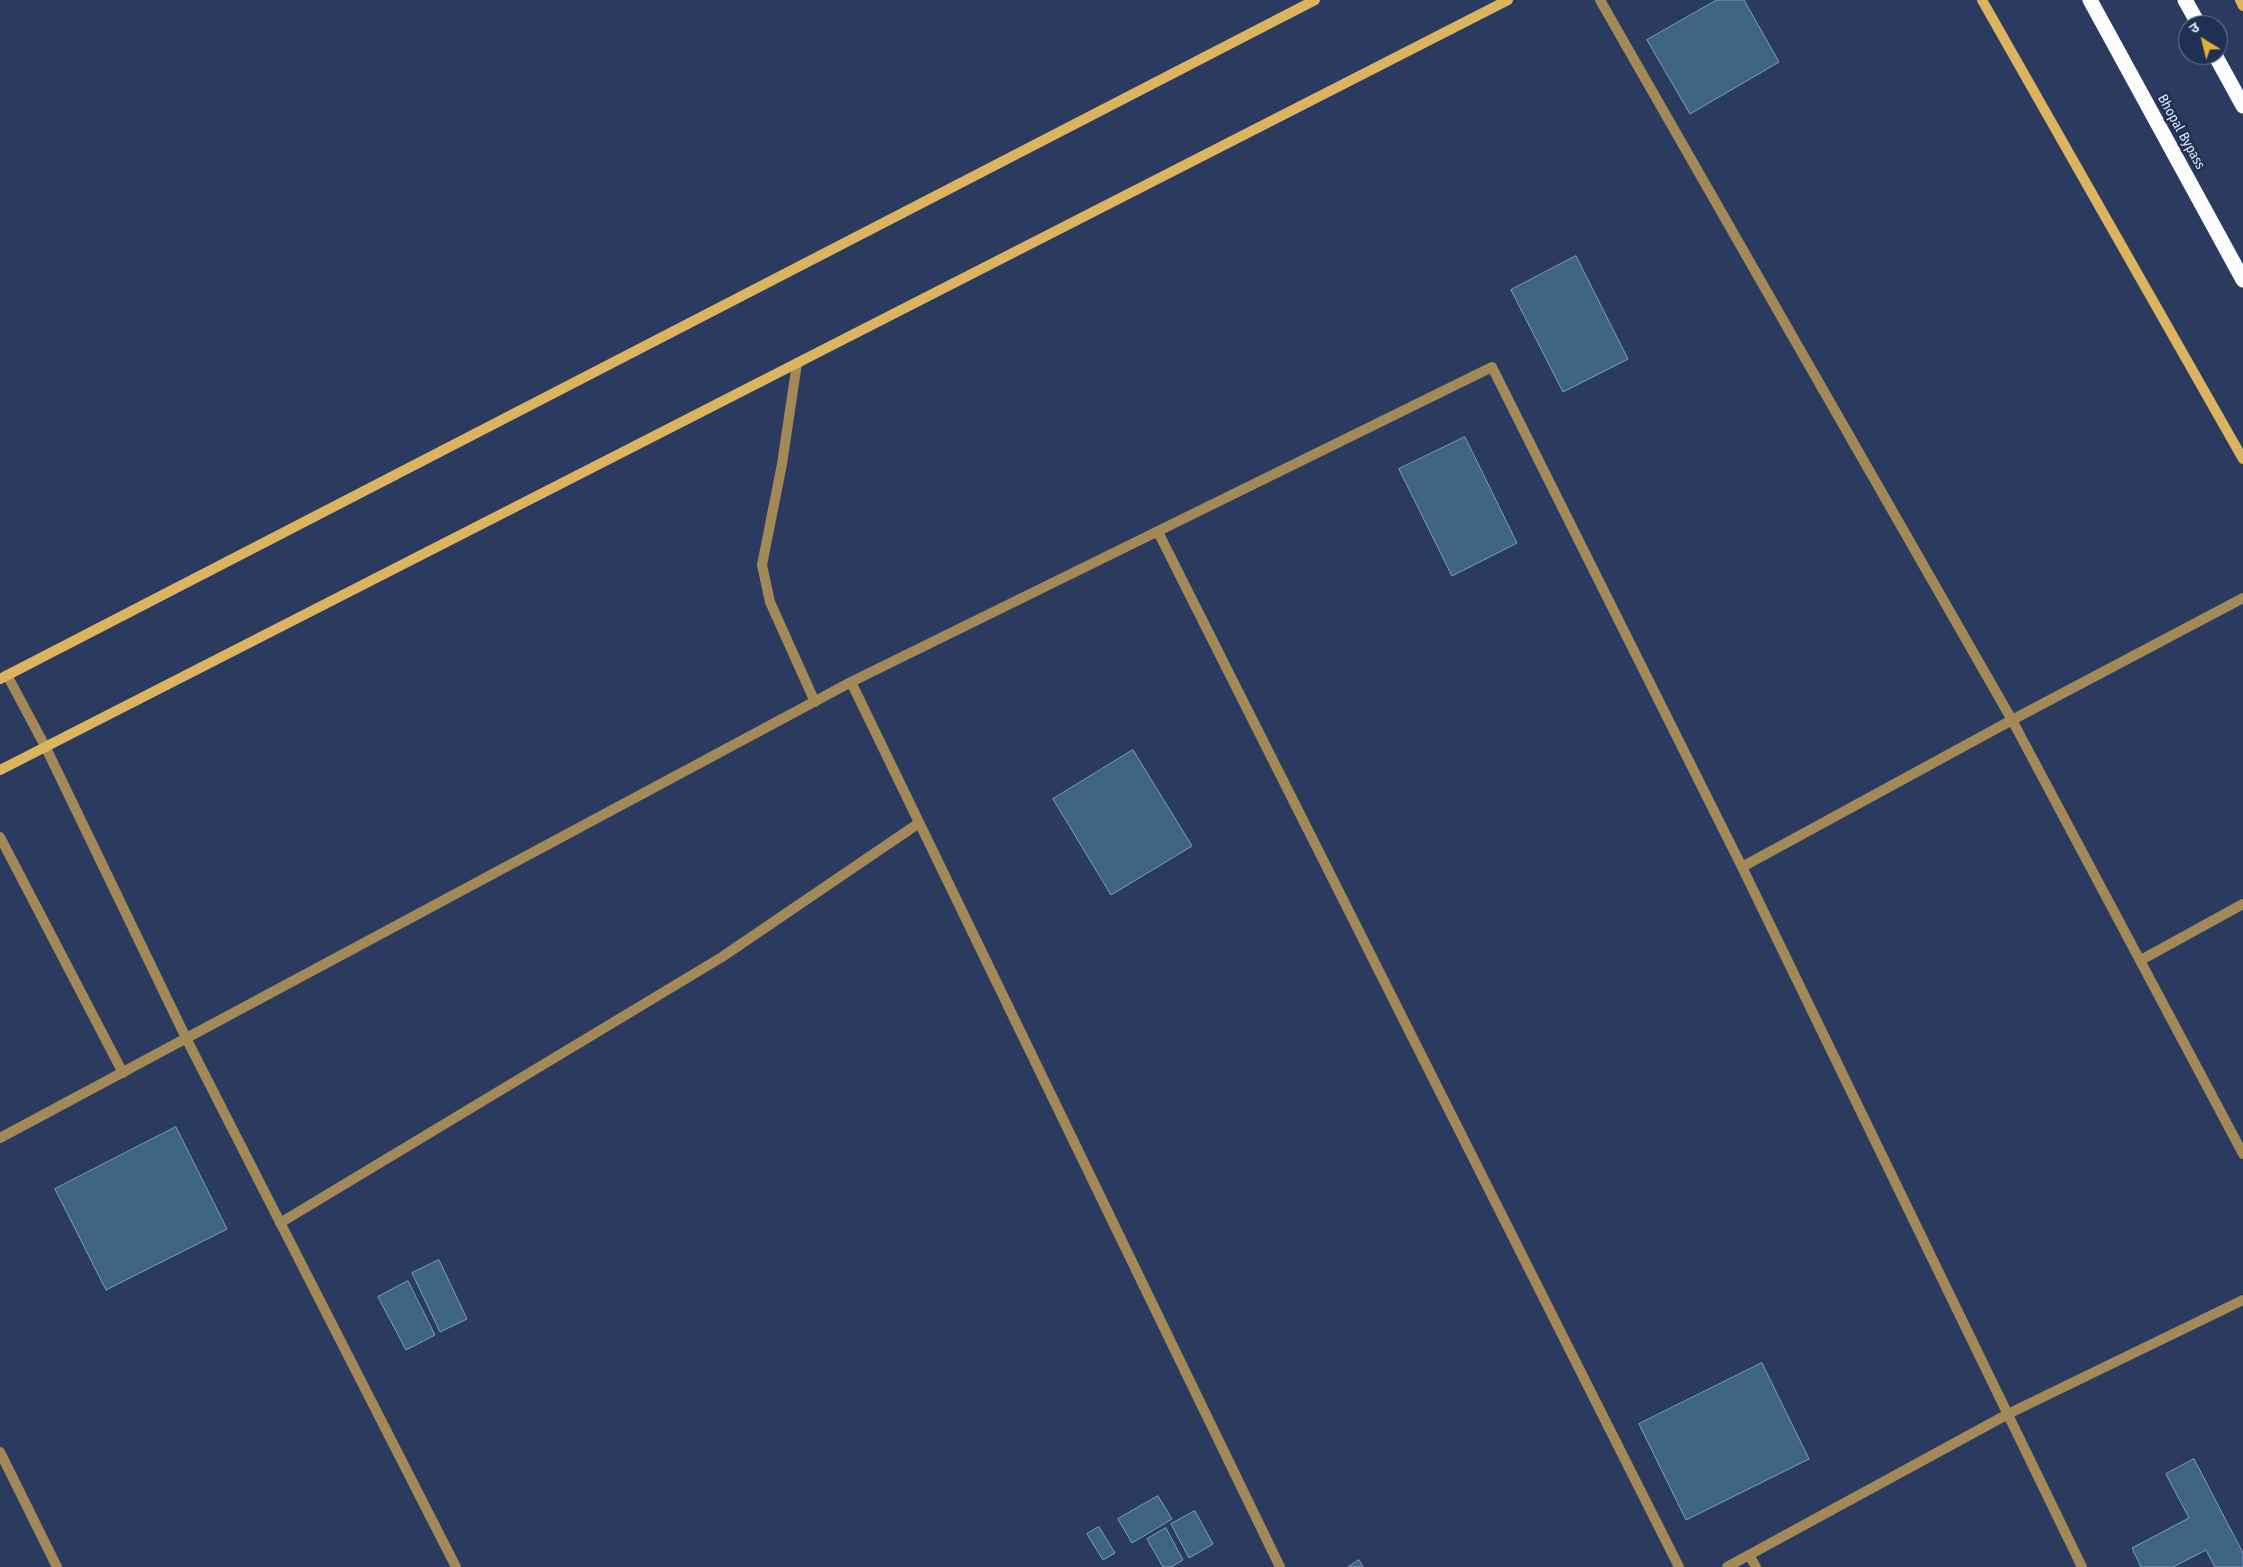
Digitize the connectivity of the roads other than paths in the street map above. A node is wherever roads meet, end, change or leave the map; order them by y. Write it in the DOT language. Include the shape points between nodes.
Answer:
graph roads {
  1 [pos="1314,0"];
  2 [pos="1508,0"];
  3 [pos="1600,0"];
  4 [pos="1982,0"];
  5 [pos="2090,0"];
  6 [pos="2185,0"];
  7 [pos="2240,0"];
  8 [pos="2243,6"];
  9 [pos="2193,15"];
  10 [pos="2220,65"];
  11 [pos="2243,106"];
  12 [pos="2243,280"];
  13 [pos="797,363"];
  14 [pos="2243,460"];
  15 [pos="1158,532"];
  16 [pos="2243,598"];
  17 [pos="4,677"];
  18 [pos="851,682"];
  19 [pos="815,702"];
  20 [pos="2012,720"];
  21 [pos="46,748"];
  22 [pos="0,770"];
  23 [pos="919,822"];
  24 [pos="0,837"];
  25 [pos="1742,867"];
  26 [pos="2243,904"];
  27 [pos="2142,960"];
  28 [pos="187,1040"];
  29 [pos="123,1073"];
  30 [pos="0,1138"];
  31 [pos="2243,1154"];
  32 [pos="280,1223"];
  33 [pos="2243,1300"];
  34 [pos="2008,1414"];
  35 [pos="0,1452"];
  36 [pos="1749,1555"];
  37 [pos="57,1567"];
  38 [pos="456,1567"];
  39 [pos="1280,1567"];
  40 [pos="1679,1567"];
  41 [pos="1727,1567"];
  42 [pos="1756,1567"];
  43 [pos="2082,1567"];
  1 -- 17 [label="street"];
  2 -- 13 [label="street"];
  3 -- 20 [label="street"];
  4 -- 14 [label="street"];
  5 -- 12 [label="highway, Bhopal Bypass"];
  6 -- 9 [label="highway"];
  7 -- 8 [label="street"];
  10 -- 11 [label="highway"];
  13 -- 19 [label="street" via="762,565 770,602"];
  13 -- 21 [label="street"];
  15 -- 18 [label="street"];
  15 -- 25 [label="street" via="1492,367"];
  15 -- 40 [label="street"];
  16 -- 20 [label="street"];
  17 -- 21 [label="street"];
  18 -- 19 [label="street"];
  18 -- 23 [label="street"];
  19 -- 28 [label="street"];
  20 -- 25 [label="street"];
  20 -- 27 [label="street"];
  21 -- 22 [label="street"];
  21 -- 28 [label="street"];
  23 -- 32 [label="street" via="722,956"];
  23 -- 39 [label="street"];
  24 -- 29 [label="street"];
  25 -- 34 [label="street"];
  26 -- 27 [label="street"];
  27 -- 31 [label="street"];
  28 -- 29 [label="street"];
  28 -- 32 [label="street"];
  29 -- 30 [label="street"];
  32 -- 38 [label="street"];
  33 -- 34 [label="street"];
  34 -- 36 [label="street"];
  34 -- 43 [label="street"];
  35 -- 37 [label="street"];
  36 -- 41 [label="street"];
  36 -- 42 [label="street"];
}
